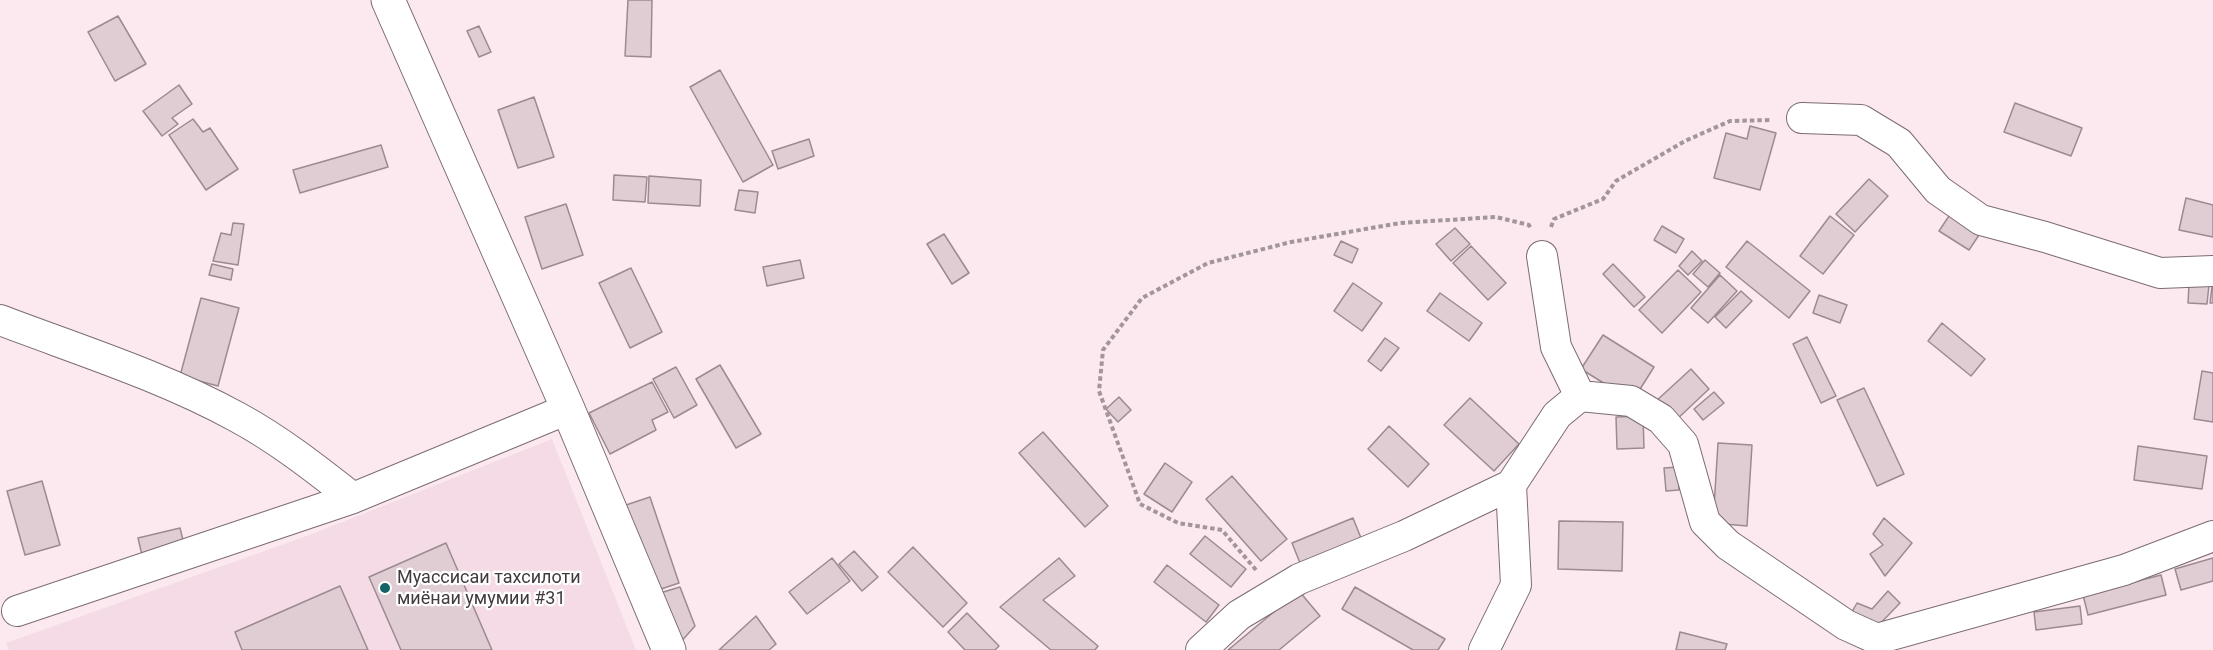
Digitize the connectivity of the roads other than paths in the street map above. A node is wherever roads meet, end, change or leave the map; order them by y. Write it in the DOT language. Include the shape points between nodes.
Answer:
graph roads {
  1 [pos="396,4"];
  2 [pos="1802,118"];
  3 [pos="1542,256"];
  4 [pos="2213,271"];
  5 [pos="0,320"];
  6 [pos="1580,396"];
  7 [pos="568,409"];
  8 [pos="1510,485"];
  9 [pos="353,498"];
  10 [pos="2213,536"];
  11 [pos="17,611"];
  12 [pos="669,650"];
  13 [pos="1201,650"];
  14 [pos="1484,650"];
  1 -- 7 [label="street"];
  2 -- 4 [label="street" via="1861,120 1899,143 1938,190 1981,220 2160,273"];
  3 -- 6 [label="street" via="1557,347"];
  5 -- 9 [label="street" via="154,378 238,417 302,458"];
  6 -- 8 [label="street" via="1557,415"];
  6 -- 10 [label="street" via="1631,401 1661,419 1683,444 1705,522 1728,545 1846,625 1877,639 2124,570"];
  7 -- 9 [label="street"];
  7 -- 12 [label="street"];
  8 -- 13 [label="street" via="1404,536 1299,579 1239,615"];
  8 -- 14 [label="street" via="1515,585"];
  9 -- 11 [label="street"];
}
